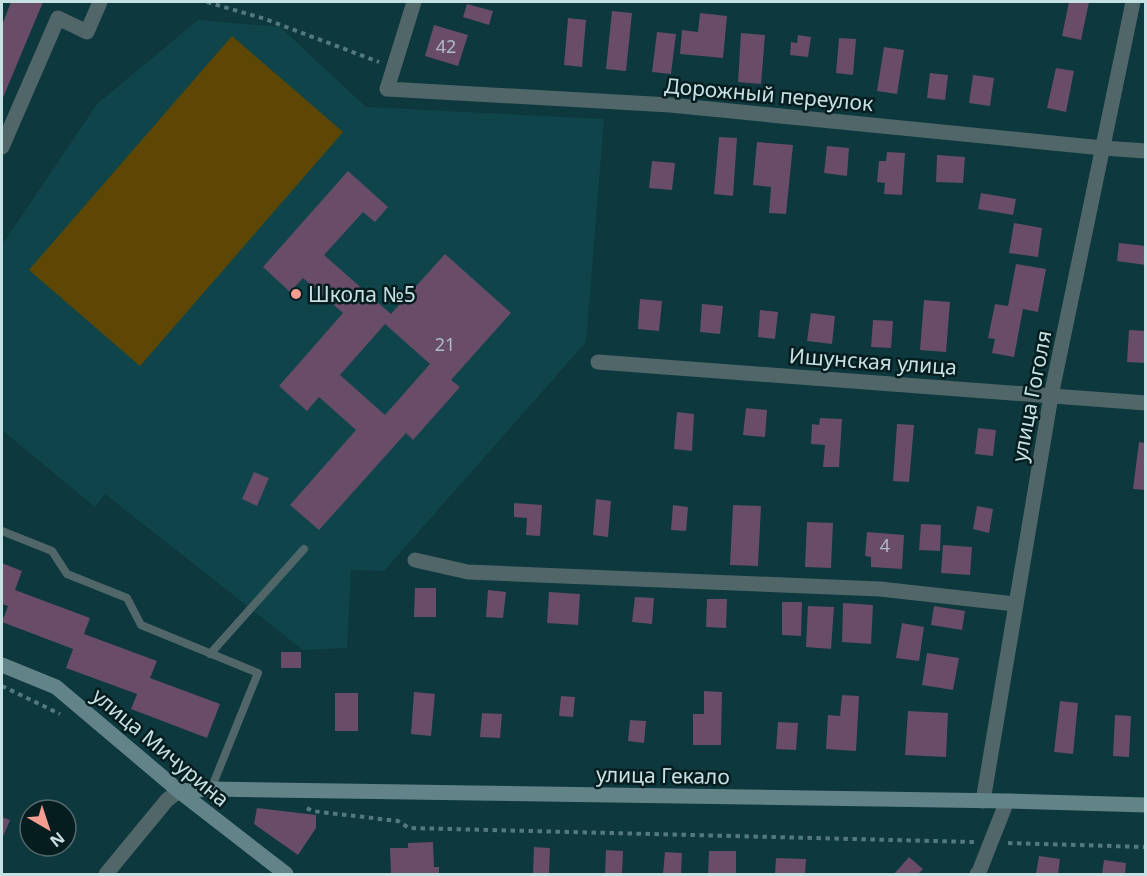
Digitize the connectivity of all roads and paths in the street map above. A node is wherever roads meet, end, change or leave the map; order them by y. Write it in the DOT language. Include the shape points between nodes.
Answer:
graph roads {
  1 [pos="100,2"];
  2 [pos="207,2"];
  3 [pos="414,2"];
  4 [pos="1133,2"];
  5 [pos="394,68"];
  6 [pos="2,147"];
  7 [pos="1103,148"];
  8 [pos="1146,151"];
  9 [pos="598,362"];
  10 [pos="1051,396"];
  11 [pos="1146,403"];
  12 [pos="2,531"];
  13 [pos="304,549"];
  14 [pos="415,560"];
  15 [pos="1015,604"];
  16 [pos="210,654"];
  17 [pos="2,665"];
  18 [pos="211,789"];
  19 [pos="179,791"];
  20 [pos="983,801"];
  21 [pos="1008,801"];
  22 [pos="1146,805"];
  23 [pos="304,806"];
  24 [pos="991,842"];
  25 [pos="1146,847"];
  26 [pos="106,874"];
  27 [pos="286,874"];
  28 [pos="977,874"];
  1 -- 6 [label="street" via="87,32 58,18"];
  2 -- 5 [label="path" via="265,19"];
  3 -- 5 [label="street"];
  4 -- 7 [label="street, улица Гоголя"];
  5 -- 7 [label="street, Дорожный переулок" via="387,89 670,105"];
  7 -- 8 [label="street, Дорожный переулок"];
  7 -- 10 [label="street, улица Гоголя"];
  9 -- 10 [label="street, Ишунская улица"];
  10 -- 11 [label="street, Ишунская улица"];
  10 -- 15 [label="street, улица Гоголя"];
  12 -- 16 [label="lane" via="52,551 67,574 127,598 141,625"];
  13 -- 16 [label="lane"];
  14 -- 15 [label="street" via="468,572 880,589"];
  15 -- 20 [label="street, улица Гоголя"];
  16 -- 18 [label="lane" via="258,673"];
  17 -- 19 [label="main road, улица Мичурина" via="56,687"];
  18 -- 19 [label="main road, улица Гекало"];
  18 -- 20 [label="main road, улица Гекало"];
  19 -- 26 [label="street" via="167,800"];
  19 -- 27 [label="main road, улица Мичурина"];
  20 -- 21 [label="main road, улица Гекало"];
  21 -- 22 [label="main road, улица Гекало"];
  21 -- 24 [label="street"];
  23 -- 24 [label="path" via="312,811 398,821 410,828"];
  24 -- 25 [label="path"];
  24 -- 28 [label="street"];
}
